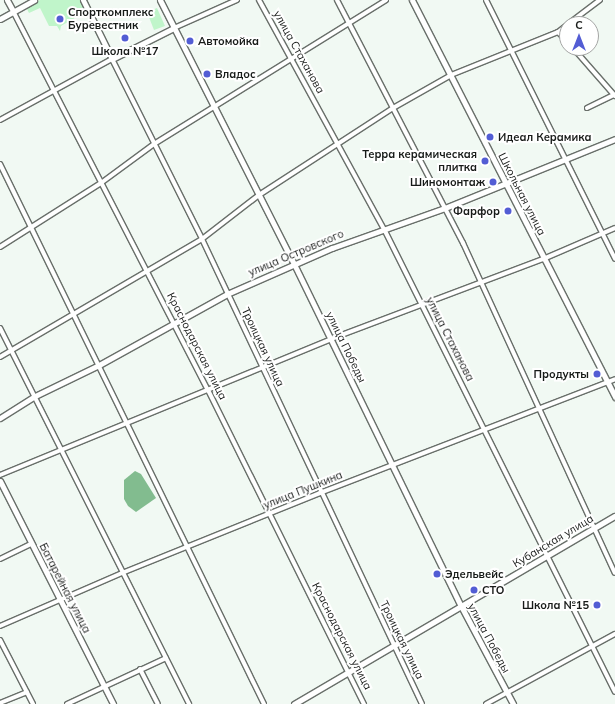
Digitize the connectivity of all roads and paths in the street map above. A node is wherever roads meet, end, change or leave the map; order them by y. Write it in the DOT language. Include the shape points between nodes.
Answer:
graph roads {
  1 [pos="7,0"];
  2 [pos="34,0"];
  3 [pos="83,0"];
  4 [pos="160,0"];
  5 [pos="237,0"];
  6 [pos="259,0"];
  7 [pos="337,0"];
  8 [pos="386,0"];
  9 [pos="412,0"];
  10 [pos="486,0"];
  11 [pos="600,0"];
  12 [pos="13,12"];
  13 [pos="579,16"];
  14 [pos="0,19"];
  15 [pos="348,22"];
  16 [pos="174,28"];
  17 [pos="558,32"];
  18 [pos="512,50"];
  19 [pos="580,56"];
  20 [pos="292,58"];
  21 [pos="112,59"];
  22 [pos="451,75"];
  23 [pos="52,92"];
  24 [pos="615,95"];
  25 [pos="213,107"];
  26 [pos="393,108"];
  27 [pos="587,108"];
  28 [pos="0,120"];
  29 [pos="615,139"];
  30 [pos="338,143"];
  31 [pos="154,144"];
  32 [pos="567,158"];
  33 [pos="0,164"];
  34 [pos="101,183"];
  35 [pos="506,183"];
  36 [pos="259,195"];
  37 [pos="445,208"];
  38 [pos="32,225"];
  39 [pos="615,228"];
  40 [pos="384,229"];
  41 [pos="602,233"];
  42 [pos="202,239"];
  43 [pos="0,247"];
  44 [pos="543,259"];
  45 [pos="615,259"];
  46 [pos="294,264"];
  47 [pos="148,273"];
  48 [pos="482,283"];
  49 [pos="227,294"];
  50 [pos="422,304"];
  51 [pos="75,315"];
  52 [pos="173,324"];
  53 [pos="0,328"];
  54 [pos="331,339"];
  55 [pos="11,350"];
  56 [pos="0,356"];
  57 [pos="99,365"];
  58 [pos="261,368"];
  59 [pos="615,378"];
  60 [pos="607,382"];
  61 [pos="208,390"];
  62 [pos="35,396"];
  63 [pos="615,397"];
  64 [pos="541,408"];
  65 [pos="0,418"];
  66 [pos="128,423"];
  67 [pos="485,428"];
  68 [pos="62,450"];
  69 [pos="391,465"];
  70 [pos="0,475"];
  71 [pos="0,481"];
  72 [pos="320,492"];
  73 [pos="269,513"];
  74 [pos="615,516"];
  75 [pos="595,528"];
  76 [pos="31,544"];
  77 [pos="188,547"];
  78 [pos="547,556"];
  79 [pos="0,560"];
  80 [pos="122,573"];
  81 [pos="615,573"];
  82 [pos="58,599"];
  83 [pos="461,606"];
  84 [pos="0,626"];
  85 [pos="615,634"];
  86 [pos="0,640"];
  87 [pos="593,646"];
  88 [pos="394,647"];
  89 [pos="5,649"];
  90 [pos="0,651"];
  91 [pos="166,658"];
  92 [pos="140,669"];
  93 [pos="348,672"];
  94 [pos="103,686"];
  95 [pos="27,692"];
  96 [pos="615,692"];
  97 [pos="507,693"];
  98 [pos="74,702"];
  99 [pos="0,703"];
  100 [pos="33,704"];
  101 [pos="66,704"];
  102 [pos="113,704"];
  103 [pos="158,704"];
  104 [pos="189,704"];
  105 [pos="264,704"];
  106 [pos="294,704"];
  107 [pos="364,704"];
  108 [pos="422,704"];
  109 [pos="486,704"];
  110 [pos="512,704"];
  1 -- 12 [label="street, Краснодарская улица"];
  2 -- 12 [label="street"];
  3 -- 21 [label="street, Троицкая улица"];
  4 -- 16 [label="street, улица Победы"];
  5 -- 16 [label="street"];
  6 -- 20 [label="street, улица Стаханова"];
  7 -- 15 [label="street"];
  8 -- 15 [label="street"];
  9 -- 22 [label="street, Школьная улица"];
  10 -- 18 [label="street"];
  11 -- 13 [label="street"];
  12 -- 14 [label="street"];
  12 -- 23 [label="street, Краснодарская улица"];
  15 -- 20 [label="street"];
  15 -- 26 [label="street"];
  16 -- 21 [label="street"];
  16 -- 25 [label="street, улица Победы"];
  17 -- 18 [label="street"];
  18 -- 22 [label="street"];
  18 -- 32 [label="street"];
  19 -- 24 [label="street"];
  20 -- 25 [label="street"];
  20 -- 30 [label="street, улица Стаханова"];
  21 -- 23 [label="street"];
  21 -- 31 [label="street, Троицкая улица"];
  22 -- 26 [label="street"];
  22 -- 35 [label="street, Школьная улица"];
  23 -- 28 [label="street"];
  23 -- 34 [label="street, Краснодарская улица"];
  24 -- 27 [label="street"];
  25 -- 31 [label="street"];
  25 -- 36 [label="street, улица Победы"];
  26 -- 30 [label="street"];
  26 -- 37 [label="street"];
  29 -- 32 [label="street, улица Островского"];
  30 -- 36 [label="street"];
  30 -- 40 [label="street, улица Стаханова"];
  31 -- 34 [label="street"];
  31 -- 42 [label="street, Троицкая улица"];
  32 -- 35 [label="street, улица Островского"];
  32 -- 41 [label="street"];
  33 -- 38 [label="street"];
  34 -- 38 [label="street"];
  34 -- 47 [label="street, Краснодарская улица"];
  35 -- 37 [label="street, улица Островского"];
  35 -- 44 [label="street, Школьная улица"];
  36 -- 42 [label="street"];
  36 -- 46 [label="street, улица Победы"];
  37 -- 40 [label="street, улица Островского"];
  37 -- 48 [label="street"];
  38 -- 43 [label="street"];
  38 -- 51 [label="street"];
  39 -- 41 [label="street"];
  40 -- 46 [label="street, улица Островского"];
  40 -- 50 [label="street, улица Стаханова"];
  41 -- 44 [label="street"];
  41 -- 45 [label="street"];
  42 -- 47 [label="street"];
  42 -- 49 [label="street, Троицкая улица"];
  44 -- 48 [label="street"];
  44 -- 60 [label="street, Школьная улица"];
  46 -- 49 [label="street, улица Островского"];
  46 -- 54 [label="street, улица Победы"];
  47 -- 51 [label="street"];
  47 -- 52 [label="street, Краснодарская улица"];
  48 -- 50 [label="street"];
  48 -- 64 [label="street"];
  49 -- 52 [label="street, улица Островского"];
  49 -- 58 [label="street, Троицкая улица"];
  50 -- 54 [label="street"];
  50 -- 67 [label="street, улица Стаханова"];
  51 -- 55 [label="street"];
  51 -- 57 [label="street"];
  52 -- 57 [label="street, улица Островского"];
  52 -- 61 [label="street, Краснодарская улица"];
  53 -- 55 [label="street"];
  54 -- 58 [label="street"];
  54 -- 69 [label="street, улица Победы"];
  55 -- 56 [label="street"];
  55 -- 62 [label="street"];
  57 -- 62 [label="street, улица Островского"];
  57 -- 66 [label="street"];
  58 -- 61 [label="street"];
  58 -- 72 [label="street, Троицкая улица"];
  59 -- 60 [label="street, улица Пушкина"];
  60 -- 63 [label="street, Школьная улица"];
  60 -- 64 [label="street, улица Пушкина"];
  61 -- 66 [label="street"];
  61 -- 73 [label="street, Краснодарская улица"];
  62 -- 65 [label="street, улица Островского"];
  62 -- 68 [label="street"];
  64 -- 67 [label="street, улица Пушкина"];
  64 -- 75 [label="street"];
  66 -- 68 [label="street"];
  66 -- 77 [label="street"];
  67 -- 69 [label="street, улица Пушкина"];
  67 -- 78 [label="street, улица Стаханова"];
  68 -- 70 [label="street"];
  68 -- 80 [label="street"];
  69 -- 72 [label="street, улица Пушкина"];
  69 -- 83 [label="street, улица Победы"];
  71 -- 76 [label="street, Батарейная улица"];
  72 -- 73 [label="street, улица Пушкина"];
  72 -- 88 [label="street, Троицкая улица"];
  73 -- 77 [label="street, улица Пушкина"];
  73 -- 93 [label="street, Краснодарская улица"];
  74 -- 75 [label="street, Кубанская улица"];
  75 -- 78 [label="street, Кубанская улица"];
  75 -- 81 [label="street"];
  76 -- 79 [label="street"];
  76 -- 82 [label="street, Батарейная улица"];
  77 -- 80 [label="street, улица Пушкина"];
  77 -- 105 [label="street"];
  78 -- 83 [label="street, Кубанская улица"];
  78 -- 87 [label="street, улица Стаханова"];
  80 -- 82 [label="street, улица Пушкина"];
  80 -- 91 [label="street"];
  82 -- 84 [label="street, улица Пушкина"];
  82 -- 94 [label="street, Батарейная улица"];
  83 -- 88 [label="street, Кубанская улица"];
  83 -- 97 [label="street, улица Победы"];
  85 -- 87 [label="street"];
  86 -- 89 [label="street"];
  87 -- 96 [label="street, улица Стаханова"];
  87 -- 97 [label="street"];
  88 -- 93 [label="street, Кубанская улица"];
  88 -- 108 [label="street, Троицкая улица"];
  89 -- 90 [label="street"];
  89 -- 95 [label="street"];
  91 -- 92 [label="street"];
  91 -- 104 [label="street"];
  92 -- 94 [label="street"];
  92 -- 103 [label="street"];
  93 -- 106 [label="street, Кубанская улица"];
  93 -- 107 [label="street, Краснодарская улица"];
  94 -- 98 [label="street"];
  94 -- 102 [label="street, Батарейная улица"];
  95 -- 99 [label="street"];
  95 -- 100 [label="street"];
  97 -- 109 [label="street"];
  97 -- 110 [label="street, улица Победы"];
  98 -- 101 [label="street"];
}
